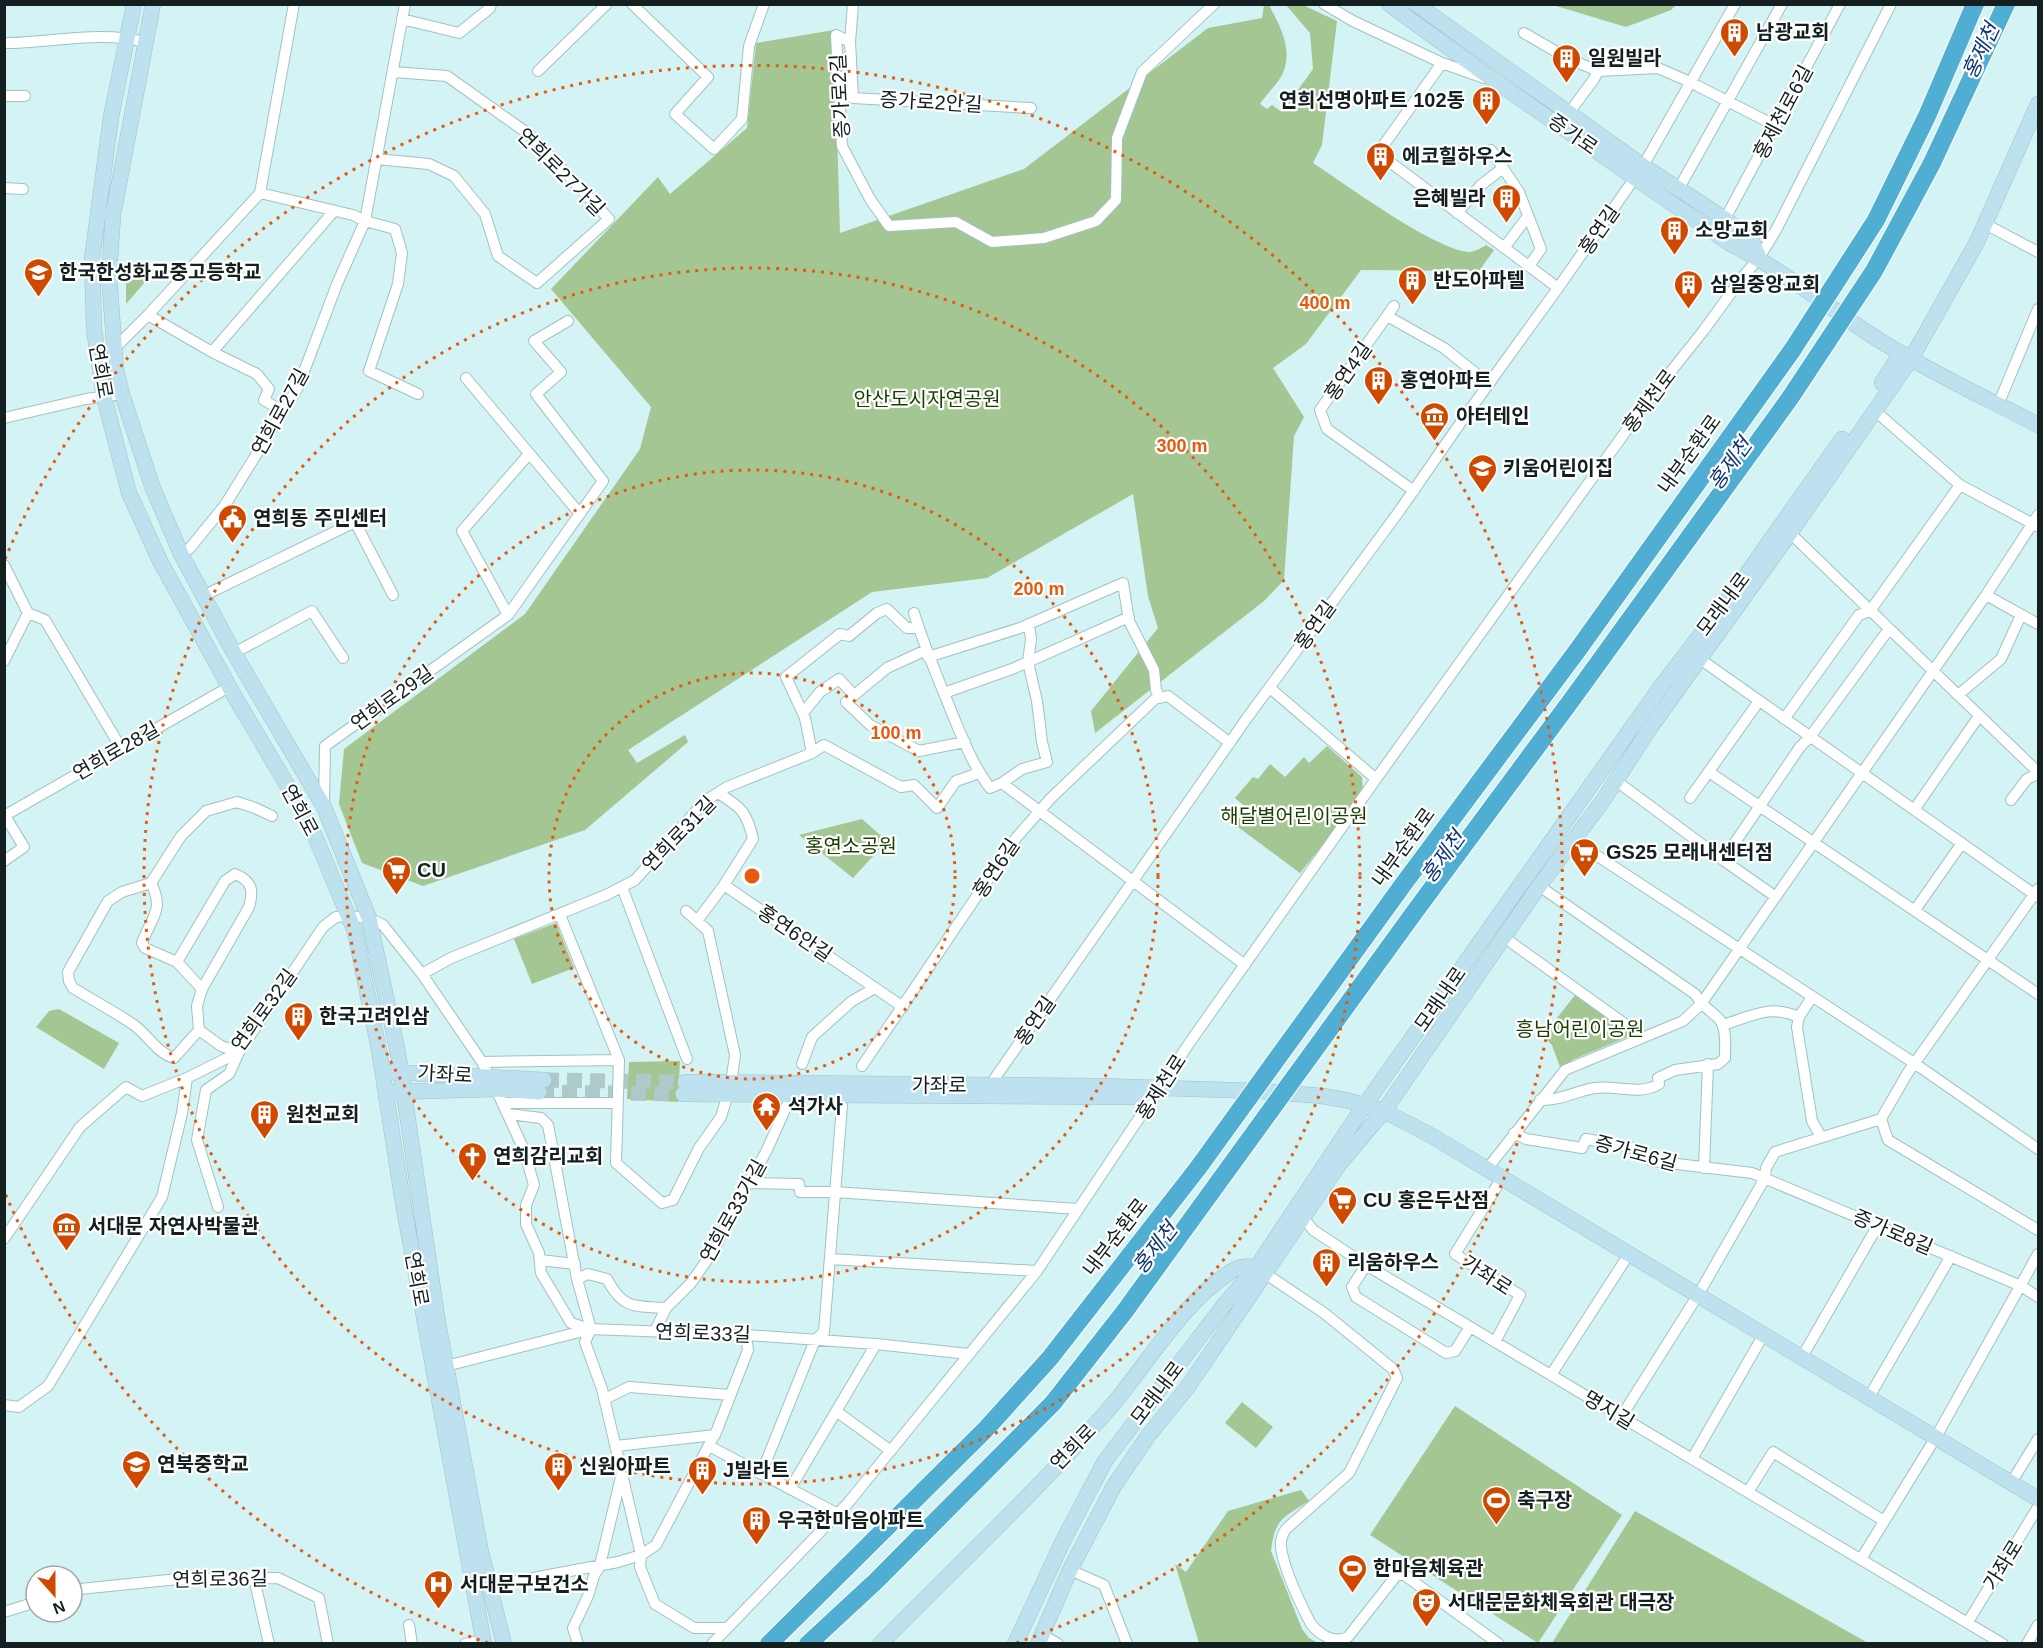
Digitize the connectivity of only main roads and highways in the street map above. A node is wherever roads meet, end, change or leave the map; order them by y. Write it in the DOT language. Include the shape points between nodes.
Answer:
graph roads {
  1 [pos="134,4"];
  2 [pos="153,4"];
  3 [pos="1389,4"];
  4 [pos="1416,4"];
  5 [pos="1975,4"];
  6 [pos="2006,4"];
  7 [pos="2038,104"];
  8 [pos="1639,171"];
  9 [pos="1759,258"];
  10 [pos="1906,356"];
  11 [pos="2038,426"];
  12 [pos="400,1071"];
  13 [pos="381,1072"];
  14 [pos="541,1086"];
  15 [pos="684,1088"];
  16 [pos="730,1088"];
  17 [pos="1161,1088"];
  18 [pos="496,1090"];
  19 [pos="403,1091"];
  20 [pos="385,1093"];
  21 [pos="1364,1106"];
  22 [pos="1383,1111"];
  23 [pos="1261,1271"];
  24 [pos="1196,1300"];
  25 [pos="1215,1318"];
  26 [pos="2038,1499"];
  27 [pos="1040,1639"];
  28 [pos="484,1642"];
  29 [pos="504,1644"];
  30 [pos="769,1644"];
  31 [pos="808,1644"];
  32 [pos="880,1644"];
  33 [pos="1015,1644"];
  1 -- 13 [label="main road, 연희로" via="111,117 92,259 94,329 104,396 129,493 160,561 309,822 355,932"];
  2 -- 12 [label="main road, 연희로" via="113,215 109,276 114,349 122,394 153,488 181,554 324,807 369,918"];
  3 -- 8 [label="main road, 증가로" via="1496,82"];
  4 -- 8 [label="main road, 증가로" via="1569,113"];
  5 -- 30 [label="highway, 내부순환로, bridge" via="1928,116 1875,220 1793,349 1198,1168 1050,1358 985,1430"];
  6 -- 31 [label="highway, bridge" via="1932,163 1874,271 1790,398 1573,698 1125,1311 1053,1403"];
  7 -- 10 [label="main road, 모래내로" via="1977,242"];
  8 -- 9 [label="main road, 증가로" via="1729,243"];
  8 -- 9 [label="main road, 증가로" via="1725,219 1751,239"];
  9 -- 10 [label="main road, 증가로, bridge"];
  10 -- 11 [label="main road"];
  10 -- 21 [label="main road, 모래내로" via="1891,369 1743,579 1662,685"];
  10 -- 22 [label="main road, 모래내로" via="1790,533"];
  12 -- 13 [label="main road, 가좌로"];
  12 -- 18 [label="main road, 가좌로"];
  12 -- 19 [label="main road, 연희로"];
  13 -- 20 [label="main road, 연희로"];
  14 -- 18 [label="main road, 가좌로"];
  15 -- 16 [label="main road, 가좌로"];
  16 -- 17 [label="main road, 가좌로"];
  16 -- 17 [label="main road" via="1134,1097"];
  17 -- 21 [label="main road, 가좌로, bridge" via="1322,1096"];
  18 -- 19 [label="main road"];
  19 -- 20 [label="main road"];
  19 -- 29 [label="main road, 연희로" via="446,1366 481,1552"];
  20 -- 28 [label="main road, 연희로"];
  21 -- 22 [label="main road"];
  21 -- 23 [label="main road, 모래내로"];
  22 -- 23 [label="main road, 모래내로"];
  22 -- 26 [label="main road" via="1432,1136"];
  23 -- 24 [label="main road, 연희로" via="1246,1265 1238,1267"];
  23 -- 25 [label="main road, 모래내로"];
  23 -- 27 [label="main road, 모래내로" via="1187,1388 1114,1486 1070,1570"];
  24 -- 25 [label="main road" via="1213,1301"];
  24 -- 32 [label="main road, 연희로" via="1097,1422"];
  25 -- 33 [label="main road, 모래내로" via="1105,1461"];
}
